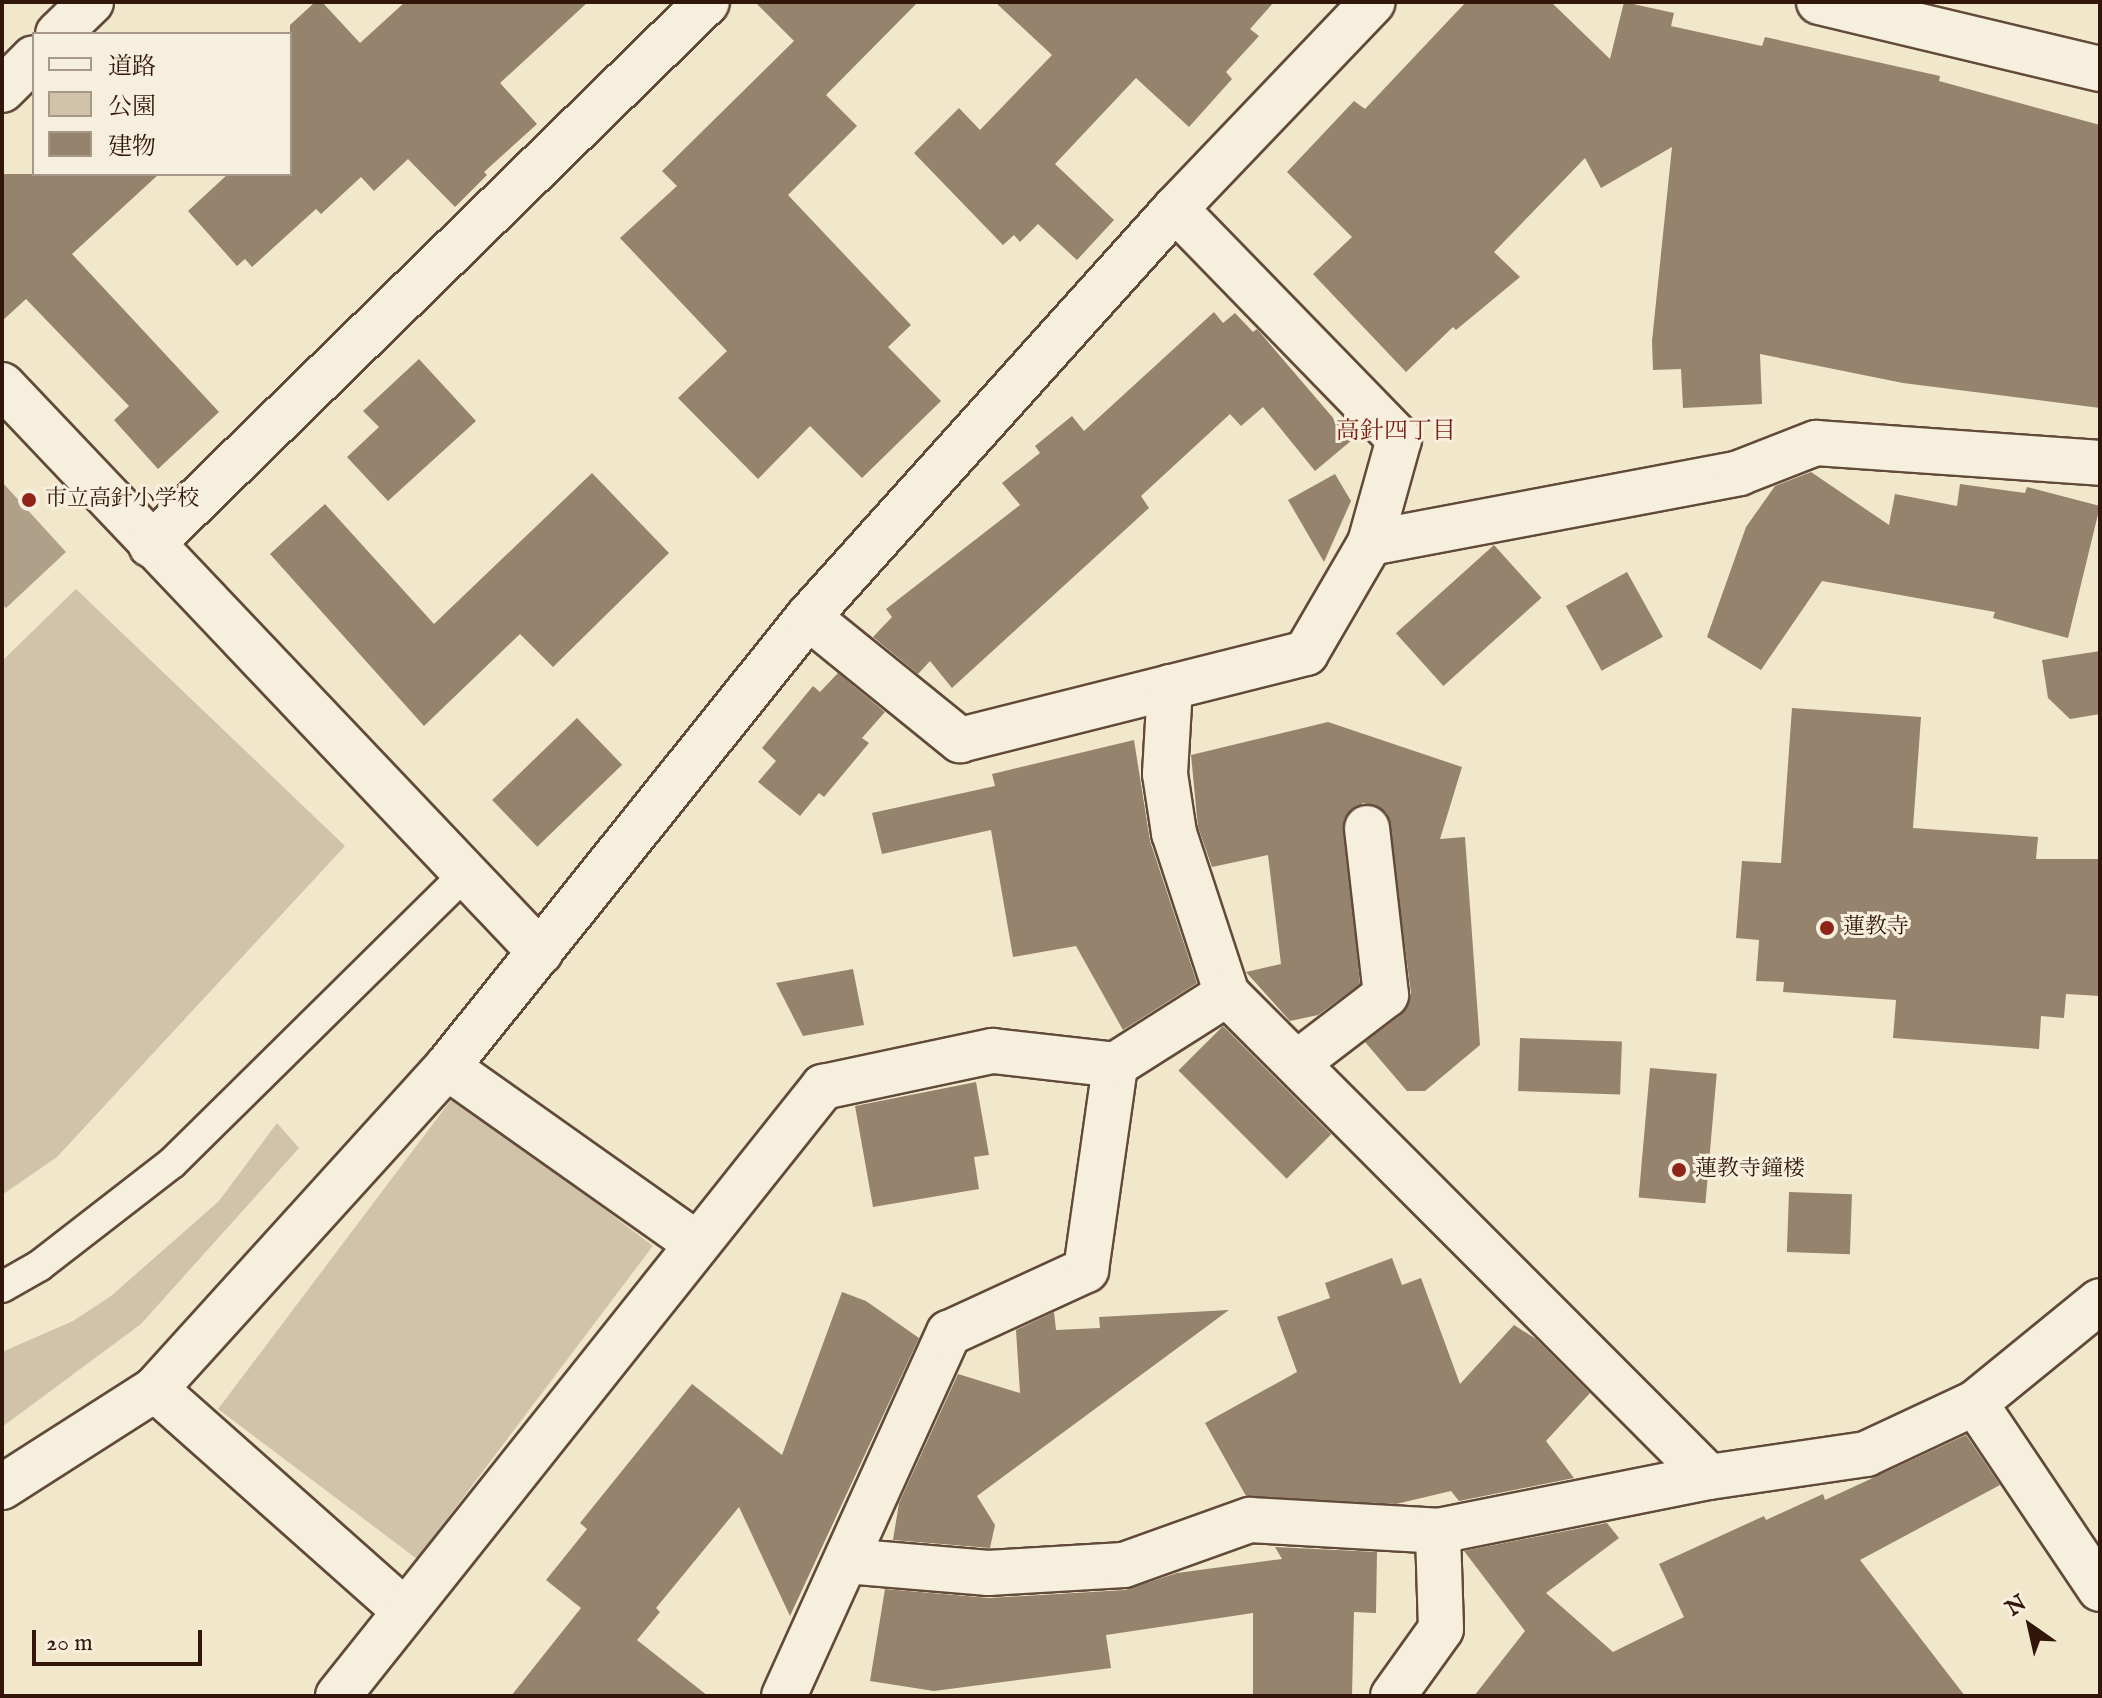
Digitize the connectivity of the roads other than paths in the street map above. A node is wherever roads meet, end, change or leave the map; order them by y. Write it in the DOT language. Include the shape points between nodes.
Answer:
graph roads {
  1 [pos="91,2"];
  2 [pos="707,2"];
  3 [pos="1373,2"];
  4 [pos="1819,2"];
  5 [pos="60,32"];
  6 [pos="32,60"];
  7 [pos="2100,69"];
  8 [pos="2,90"];
  9 [pos="1175,209"];
  10 [pos="2,385"];
  11 [pos="2100,463"];
  12 [pos="1370,543"];
  13 [pos="151,545"];
  14 [pos="808,617"];
  15 [pos="1170,687"];
  16 [pos="1367,828"];
  17 [pos="465,874"];
  18 [pos="540,952"];
  19 [pos="1227,994"];
  20 [pos="1297,1063"];
  21 [pos="1115,1065"];
  22 [pos="447,1067"];
  23 [pos="696,1243"];
  24 [pos="2,1287"];
  25 [pos="2100,1301"];
  26 [pos="155,1389"];
  27 [pos="1975,1403"];
  28 [pos="1709,1477"];
  29 [pos="2,1487"];
  30 [pos="1438,1531"];
  31 [pos="846,1561"];
  32 [pos="2100,1589"];
  33 [pos="403,1609"];
  34 [pos="338,1696"];
  35 [pos="784,1696"];
  36 [pos="1393,1696"];
  1 -- 5 [label="street"];
  2 -- 13 [label="street"];
  3 -- 9 [label="street"];
  4 -- 7 [label="street"];
  6 -- 8 [label="street"];
  9 -- 12 [label="street" via="1399,439"];
  9 -- 14 [label="street"];
  10 -- 13 [label="street"];
  11 -- 12 [label="street" via="1816,443 1739,473"];
  12 -- 15 [label="street" via="1306,653"];
  13 -- 17 [label="street"];
  14 -- 15 [label="street" via="960,740"];
  14 -- 18 [label="street"];
  15 -- 19 [label="street" via="1165,774 1174,833"];
  16 -- 20 [label="street" via="1386,995"];
  17 -- 18 [label="street"];
  17 -- 24 [label="lane" via="172,1163 39,1266"];
  18 -- 22 [label="street"];
  19 -- 20 [label="street"];
  19 -- 21 [label="street"];
  20 -- 28 [label="street"];
  21 -- 23 [label="street" via="993,1051 823,1087"];
  21 -- 31 [label="street" via="1086,1270 949,1333"];
  22 -- 23 [label="street"];
  22 -- 26 [label="street"];
  23 -- 33 [label="street"];
  25 -- 27 [label="street"];
  26 -- 29 [label="street"];
  26 -- 33 [label="street"];
  27 -- 28 [label="street" via="1866,1454"];
  27 -- 32 [label="street"];
  28 -- 30 [label="street"];
  30 -- 31 [label="street" via="1250,1520 1124,1565 988,1573"];
  30 -- 36 [label="street" via="1441,1629"];
  31 -- 35 [label="street"];
  33 -- 34 [label="street"];
}
